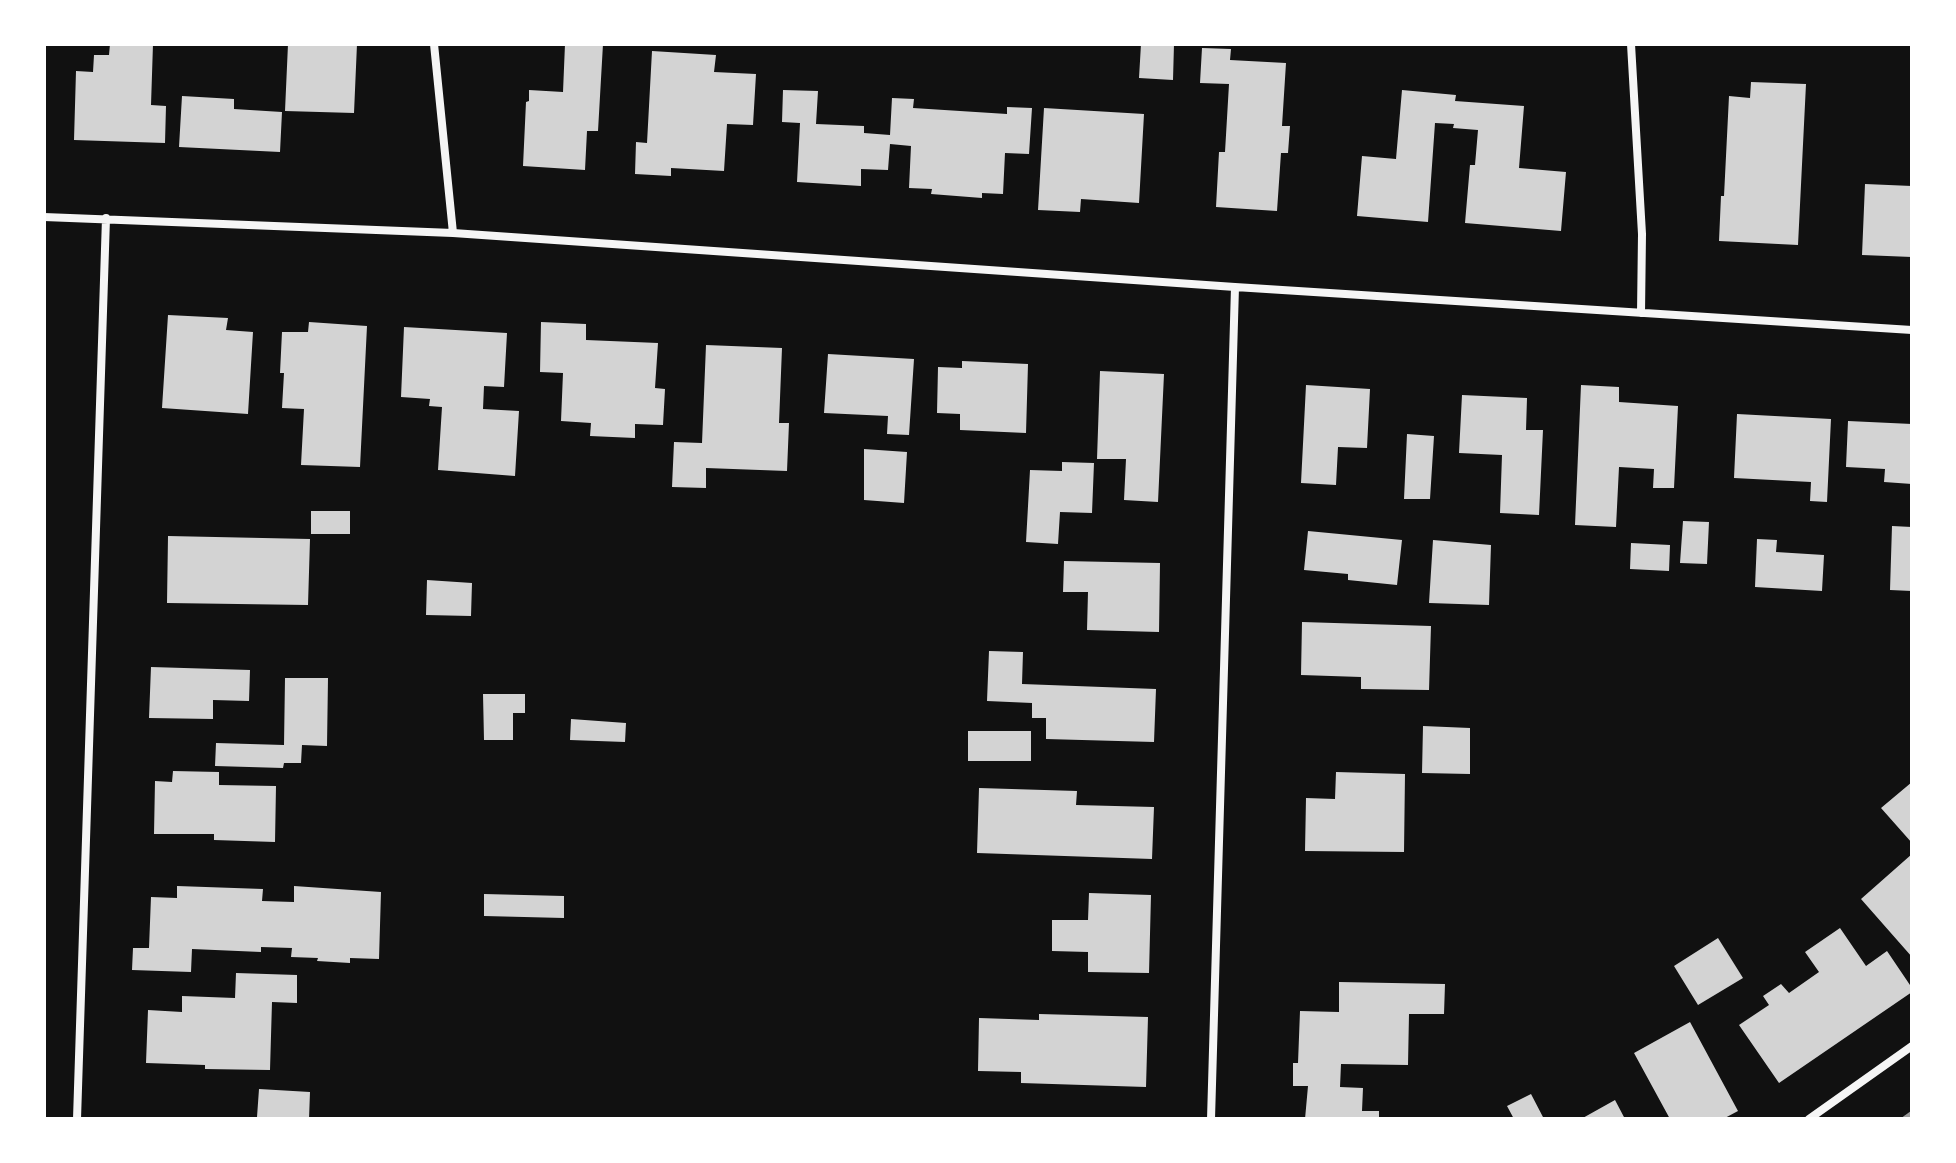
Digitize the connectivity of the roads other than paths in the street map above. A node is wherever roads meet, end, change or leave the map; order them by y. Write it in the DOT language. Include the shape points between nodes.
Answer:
graph roads {
  1 [pos="434,44"];
  2 [pos="1631,44"];
  3 [pos="44,217"];
  4 [pos="106,218"];
  5 [pos="453,233"];
  6 [pos="1235,287"];
  7 [pos="1641,313"];
  8 [pos="1912,330"];
  9 [pos="1912,1046"];
  10 [pos="77,1119"];
  11 [pos="1211,1119"];
  12 [pos="1809,1119"];
  1 -- 5 [label="street"];
  2 -- 7 [label="street"];
  3 -- 4 [label="street"];
  4 -- 5 [label="street"];
  4 -- 10 [label="street"];
  5 -- 6 [label="street"];
  6 -- 7 [label="street"];
  6 -- 11 [label="street"];
  7 -- 8 [label="street"];
  9 -- 12 [label="street"];
}
